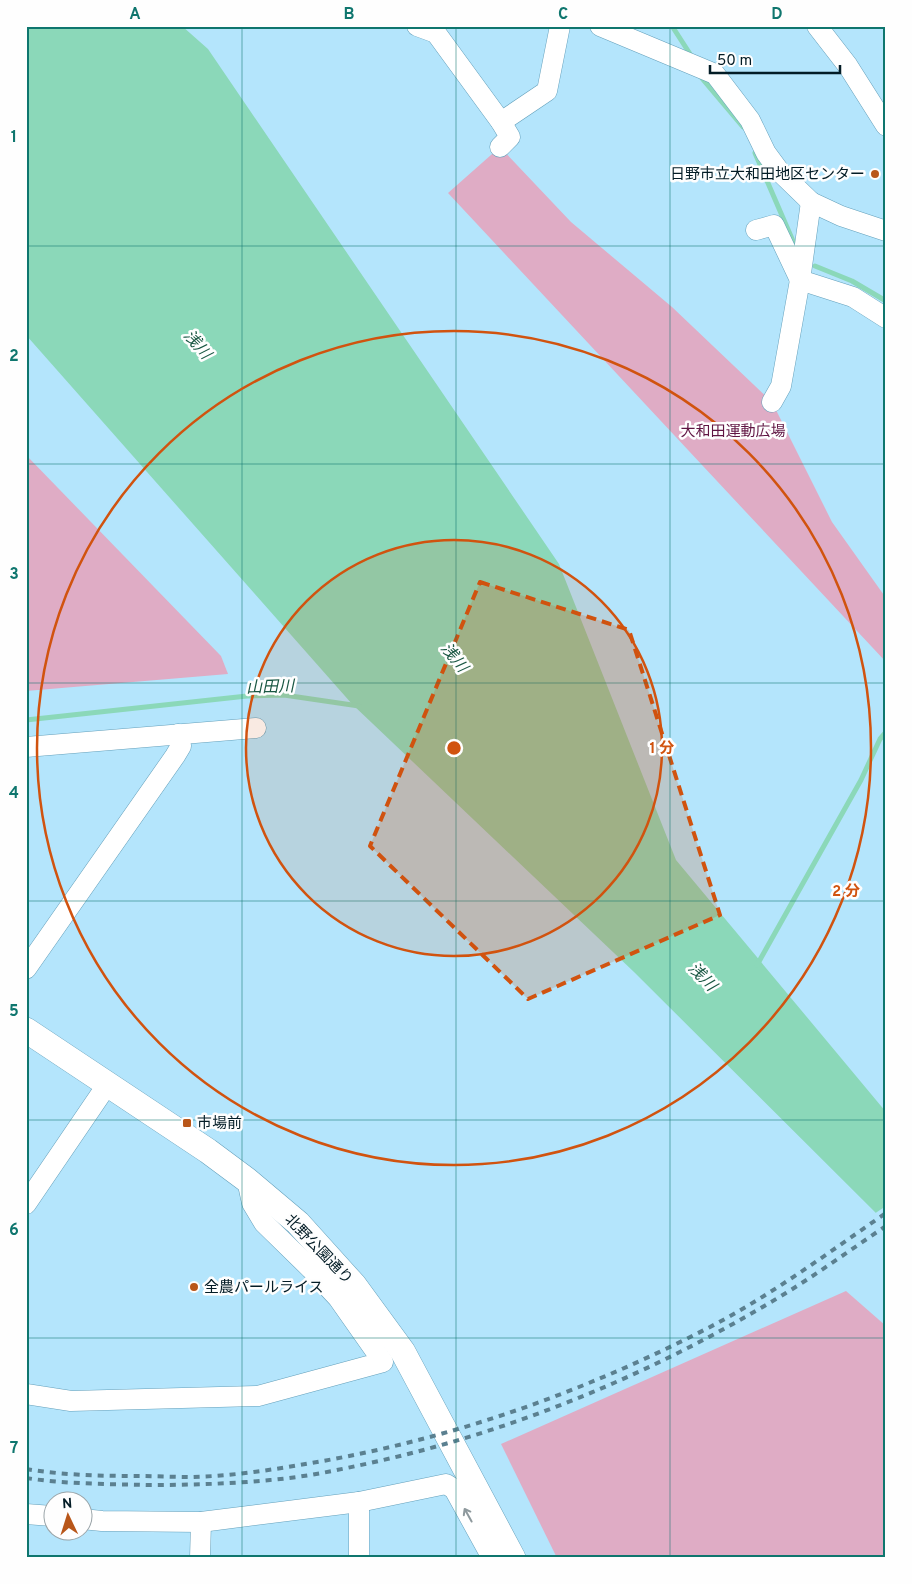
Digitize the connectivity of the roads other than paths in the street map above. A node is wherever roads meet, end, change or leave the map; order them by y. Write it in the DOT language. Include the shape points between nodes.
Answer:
graph roads {
  1 [pos="417,26"];
  2 [pos="560,26"];
  3 [pos="600,26"];
  4 [pos="818,26"];
  5 [pos="439,30"];
  6 [pos="501,122"];
  7 [pos="886,126"];
  8 [pos="500,147"];
  9 [pos="811,202"];
  10 [pos="756,230"];
  11 [pos="886,232"];
  12 [pos="800,280"];
  13 [pos="886,318"];
  14 [pos="772,402"];
  15 [pos="256,728"];
  16 [pos="178,734"];
  17 [pos="26,747"];
  18 [pos="26,969"];
  19 [pos="26,1030"];
  20 [pos="107,1085"];
  21 [pos="246,1180"];
  22 [pos="26,1204"];
  23 [pos="26,1394"];
  24 [pos="359,1502"];
  25 [pos="26,1514"];
  26 [pos="42,1515"];
  27 [pos="92,1520"];
  28 [pos="201,1522"];
  29 [pos="200,1558"];
  30 [pos="358,1558"];
  31 [pos="492,1558"];
  32 [pos="513,1558"];
  1 -- 5 [label="street"];
  2 -- 6 [label="street" via="547,91"];
  3 -- 9 [label="street" via="715,74 750,120 770,159"];
  4 -- 7 [label="street"];
  5 -- 6 [label="street"];
  6 -- 8 [label="street" via="510,137"];
  9 -- 11 [label="street"];
  9 -- 12 [label="street"];
  10 -- 12 [label="street" via="774,225"];
  12 -- 13 [label="street" via="853,297"];
  12 -- 14 [label="street" via="781,386"];
  15 -- 16 [label="street"];
  16 -- 17 [label="street"];
  16 -- 18 [label="street" via="180,746 175,756"];
  19 -- 20 [label="street, 北野公園通り"];
  20 -- 21 [label="street, 北野公園通り" via="208,1151"];
  20 -- 22 [label="street"];
  21 -- 23 [label="street" via="252,1203 264,1223 338,1298 383,1362 258,1396 71,1401"];
  21 -- 32 [label="street, 北野公園通り" via="298,1223 354,1285 404,1352"];
  24 -- 28 [label="street"];
  24 -- 30 [label="street"];
  31 -- 24 [label="street, one-way" via="454,1489 446,1484"];
  25 -- 26 [label="street"];
  27 -- 28 [label="street"];
  28 -- 29 [label="street"];
}
